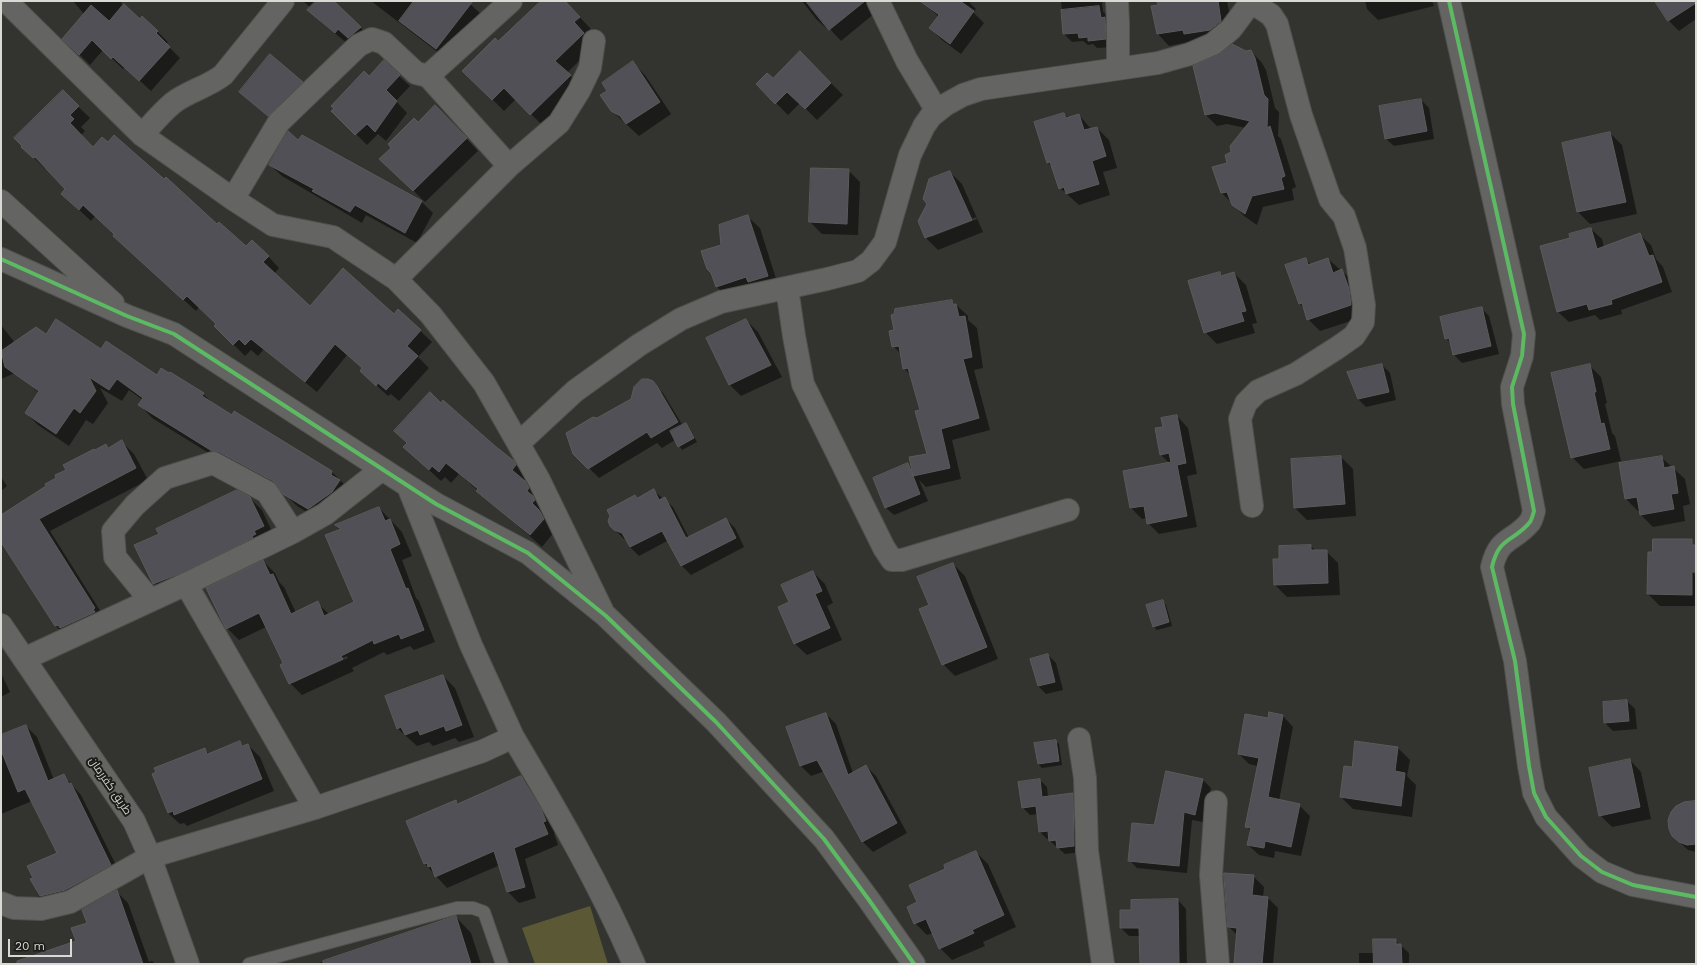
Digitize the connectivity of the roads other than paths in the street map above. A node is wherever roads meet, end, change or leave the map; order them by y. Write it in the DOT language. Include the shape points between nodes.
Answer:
graph roads {
  1 [pos="6,1"];
  2 [pos="283,1"];
  3 [pos="511,1"];
  4 [pos="878,1"];
  5 [pos="1117,1"];
  6 [pos="1251,1"];
  7 [pos="1449,1"];
  8 [pos="594,41"];
  9 [pos="1118,68"];
  10 [pos="428,76"];
  11 [pos="937,111"];
  12 [pos="142,135"];
  13 [pos="509,166"];
  14 [pos="233,199"];
  15 [pos="1,201"];
  16 [pos="1,259"];
  17 [pos="396,279"];
  18 [pos="787,288"];
  19 [pos="127,316"];
  20 [pos="519,443"];
  21 [pos="382,469"];
  22 [pos="408,486"];
  23 [pos="1252,506"];
  24 [pos="1068,510"];
  25 [pos="293,532"];
  26 [pos="186,584"];
  27 [pos="150,600"];
  28 [pos="606,616"];
  29 [pos="1,625"];
  30 [pos="24,659"];
  31 [pos="513,737"];
  32 [pos="1079,739"];
  33 [pos="1216,802"];
  34 [pos="316,808"];
  35 [pos="150,857"];
  36 [pos="1696,897"];
  37 [pos="1,903"];
  38 [pos="188,964"];
  39 [pos="249,964"];
  40 [pos="502,964"];
  41 [pos="634,964"];
  42 [pos="914,964"];
  43 [pos="1103,964"];
  44 [pos="1218,964"];
  1 -- 12 [label="street"];
  2 -- 12 [label="street" via="223,75 173,103"];
  3 -- 10 [label="street"];
  4 -- 11 [label="street" via="907,61"];
  5 -- 9 [label="street"];
  6 -- 9 [label="street" via="1231,28 1212,44 1184,56 1158,63"];
  6 -- 23 [label="street" via="1271,15 1277,24 1301,115 1328,194 1344,216 1355,248 1364,305 1363,322 1354,336 1296,374 1258,391 1246,403 1240,419"];
  7 -- 36 [label="street" via="1524,334 1522,356 1512,387 1534,511 1530,522 1504,542 1495,555 1492,567 1515,660 1534,793 1546,818 1581,856 1602,872 1632,885"];
  8 -- 13 [label="street" via="590,68 559,123"];
  9 -- 11 [label="street" via="981,89 963,94"];
  10 -- 13 [label="street"];
  10 -- 14 [label="street" via="416,73 384,43 372,39 359,45 279,122"];
  11 -- 18 [label="street" via="924,126 910,155 885,242 871,261 858,271"];
  12 -- 14 [label="street"];
  13 -- 17 [label="street"];
  14 -- 17 [label="street" via="273,225 332,237"];
  15 -- 19 [label="street"];
  16 -- 19 [label="street"];
  17 -- 20 [label="street" via="431,315 484,383"];
  18 -- 20 [label="street" via="720,302 681,319 639,345 575,391"];
  18 -- 24 [label="street" via="803,384 892,560 902,560"];
  19 -- 21 [label="street" via="174,334"];
  20 -- 28 [label="street"];
  21 -- 22 [label="street"];
  21 -- 25 [label="street" via="325,514"];
  22 -- 28 [label="street" via="436,504 528,553"];
  22 -- 31 [label="street" via="471,645"];
  25 -- 26 [label="street"];
  25 -- 27 [label="street" via="267,492 213,462 165,478 135,505 113,531 115,557"];
  26 -- 27 [label="street"];
  26 -- 34 [label="street"];
  27 -- 30 [label="street"];
  28 -- 42 [label="street" via="716,722 824,840"];
  29 -- 30 [label="street, طريق كفررمان"];
  30 -- 35 [label="street, طريق كفررمان" via="134,821"];
  31 -- 34 [label="street" via="483,751"];
  31 -- 41 [label="street" via="563,822"];
  32 -- 43 [label="street" via="1085,778 1087,851"];
  33 -- 44 [label="street" via="1211,875"];
  34 -- 35 [label="street"];
  35 -- 37 [label="street" via="70,902 41,909 14,908"];
  35 -- 38 [label="street, طريق كفررمان"];
  39 -- 40 [label="lane" via="457,908 473,908 484,912"];
}
